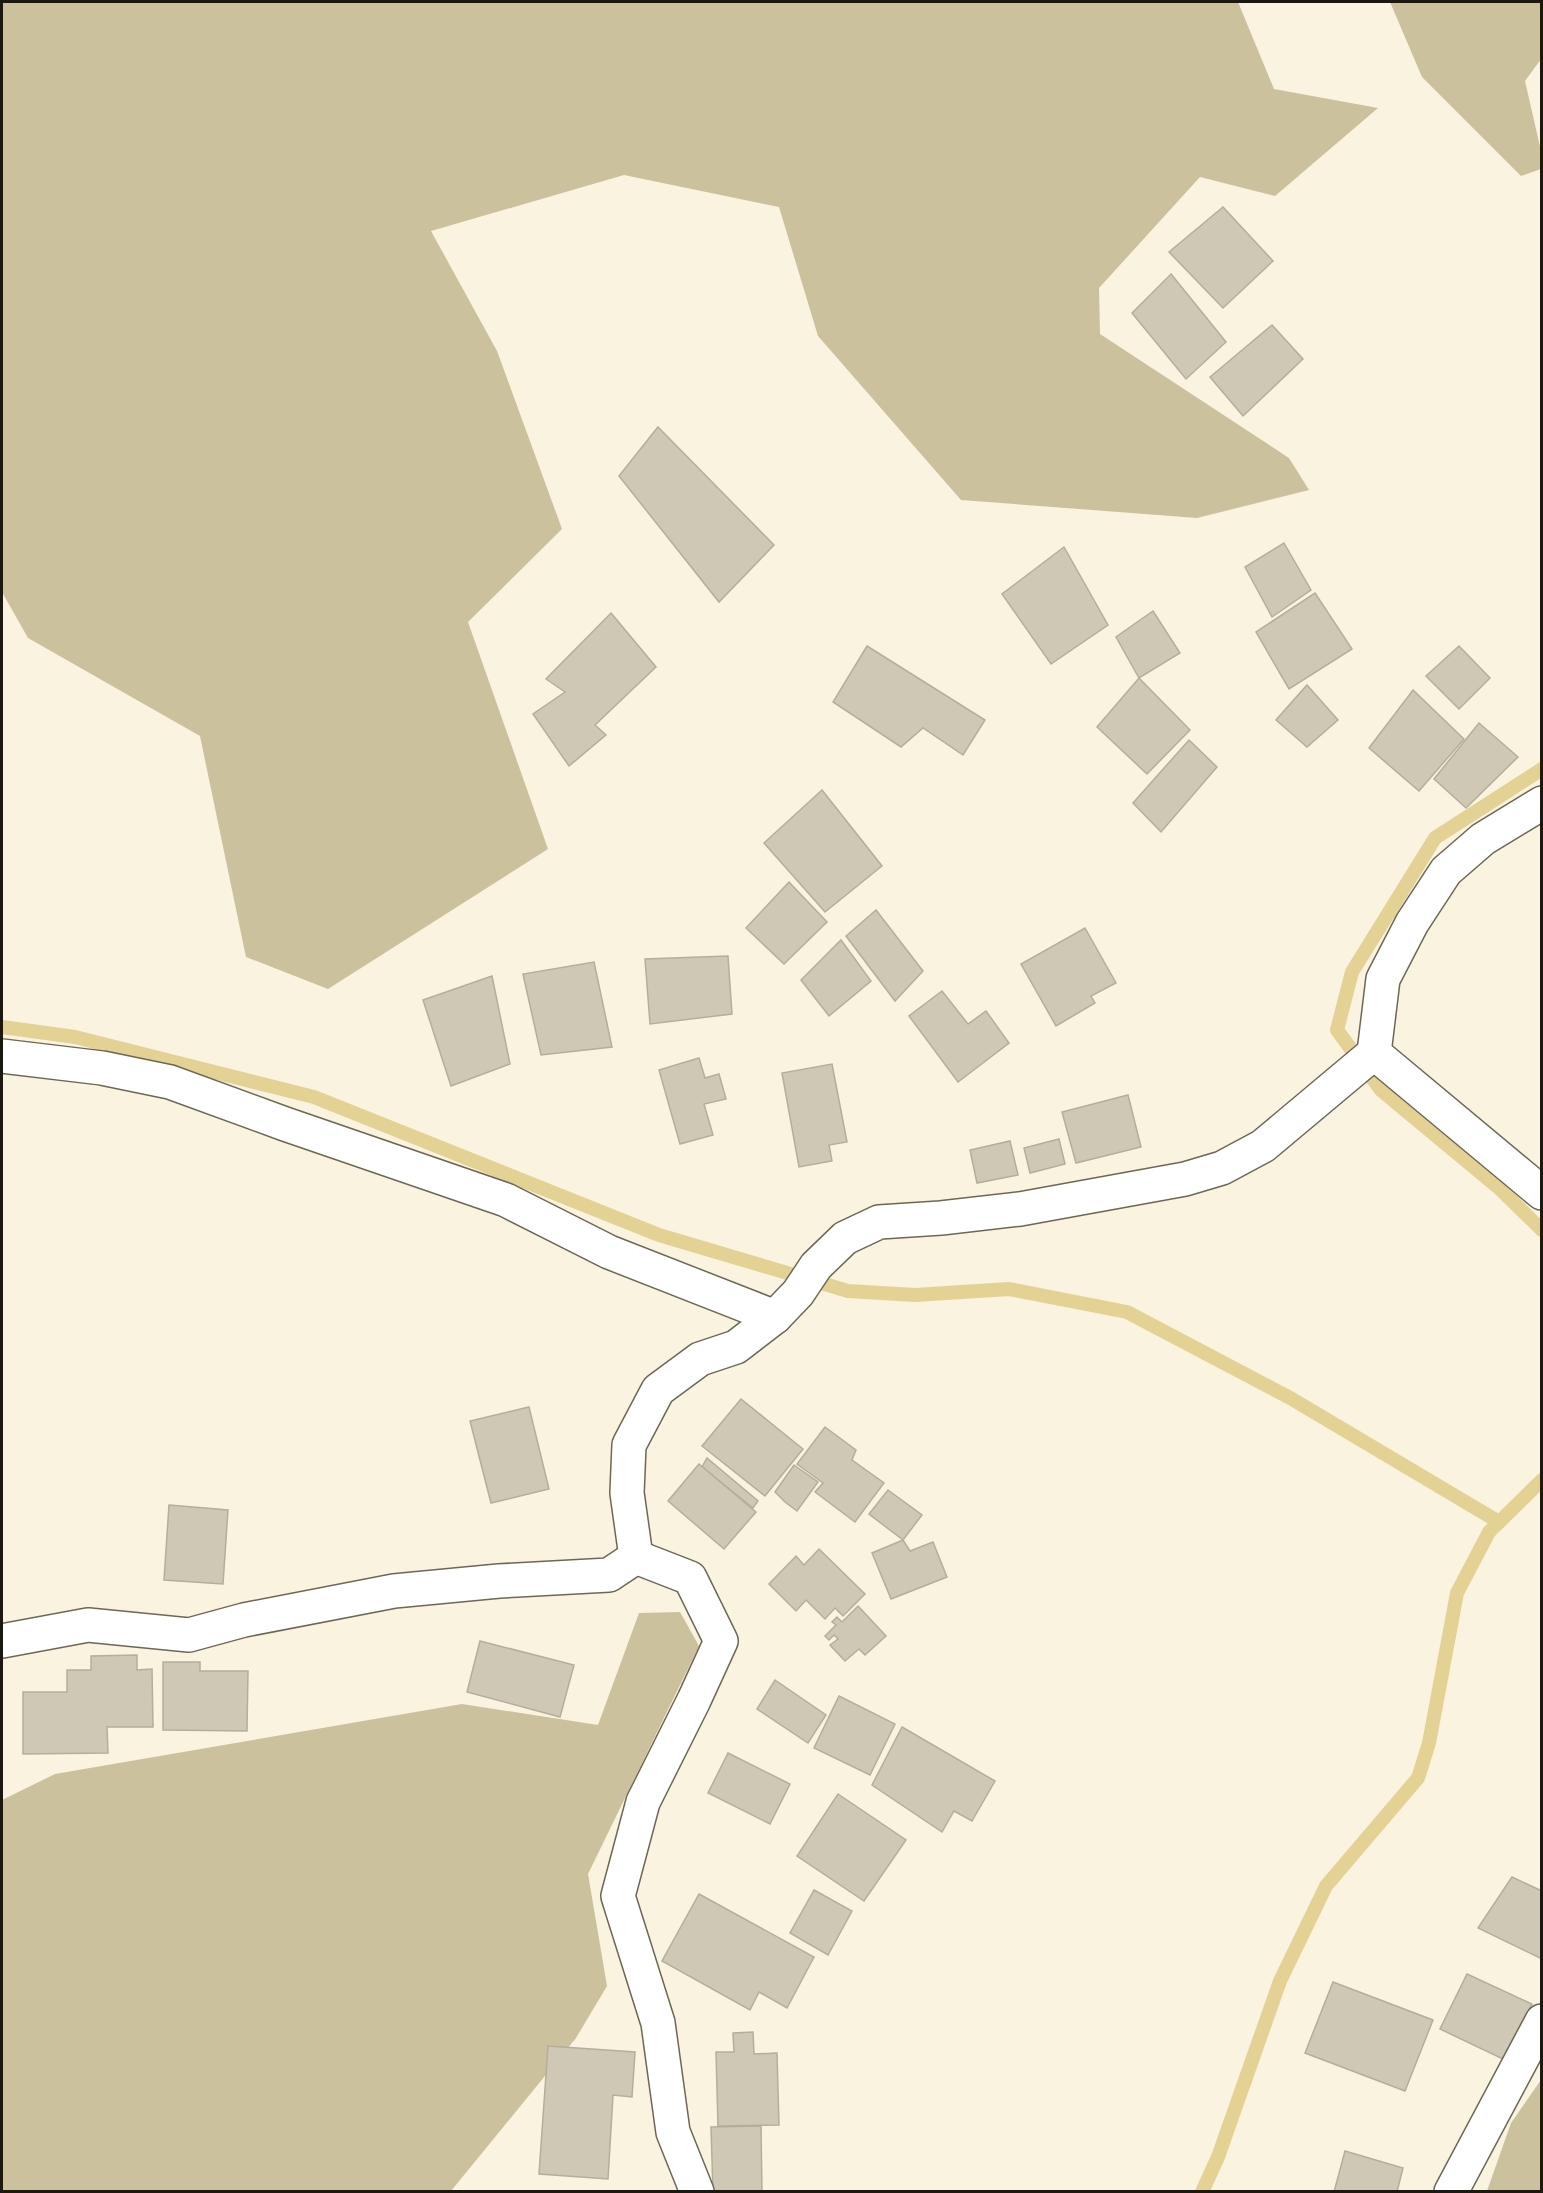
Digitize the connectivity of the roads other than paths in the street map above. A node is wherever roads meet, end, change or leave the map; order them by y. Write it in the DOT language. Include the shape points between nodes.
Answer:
graph roads {
  1 [pos="1542,803"];
  2 [pos="1374,1053"];
  3 [pos="2,1056"];
  4 [pos="1542,1193"];
  5 [pos="776,1317"];
  6 [pos="636,1557"];
  7 [pos="2,1641"];
  8 [pos="1542,2021"];
  9 [pos="697,2192"];
  10 [pos="1451,2192"];
  1 -- 2 [label="street" via="1483,839 1446,871 1412,923 1383,979"];
  2 -- 4 [label="street"];
  2 -- 5 [label="street" via="1263,1146 1222,1168 1185,1179 1020,1209 879,1222 845,1238 816,1266"];
  3 -- 5 [label="street" via="102,1068 170,1082 506,1200 609,1252"];
  5 -- 6 [label="street" via="736,1347 700,1359 658,1390 629,1445 627,1493"];
  6 -- 7 [label="street" via="609,1575 394,1591 244,1620 189,1635 88,1625"];
  6 -- 9 [label="street" via="690,1578 721,1641 643,1802 618,1896 658,2023 674,2132"];
  8 -- 10 [label="street"];
}
